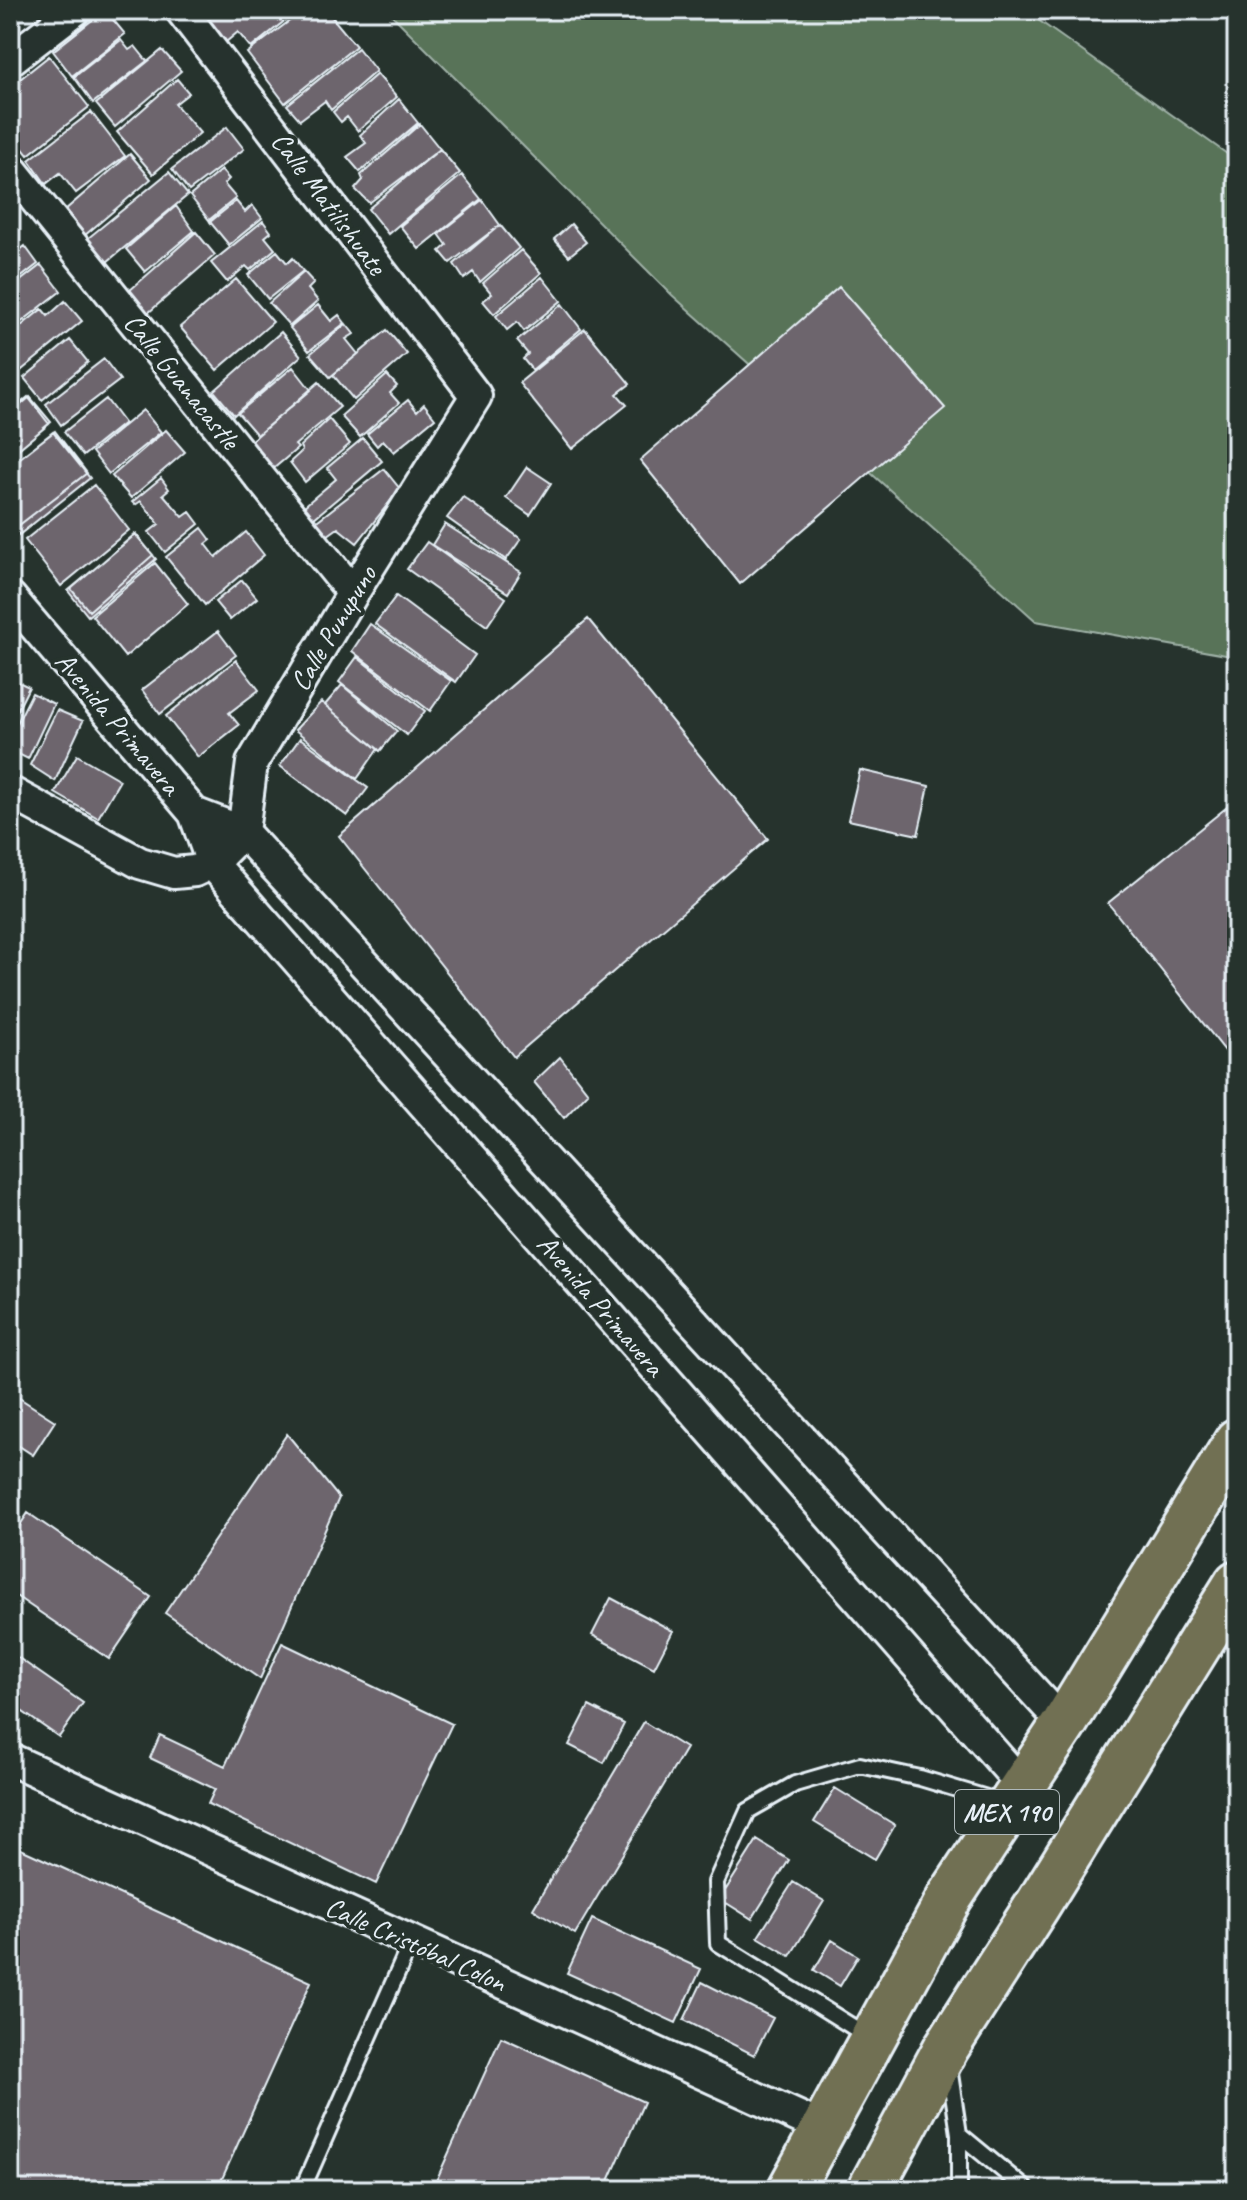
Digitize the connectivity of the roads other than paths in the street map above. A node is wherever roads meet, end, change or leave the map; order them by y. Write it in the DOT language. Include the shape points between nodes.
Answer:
graph roads {
  1 [pos="75,10"];
  2 [pos="181,10"];
  3 [pos="10,60"];
  4 [pos="10,168"];
  5 [pos="476,396"];
  6 [pos="353,593"];
  7 [pos="10,597"];
  8 [pos="10,792"];
  9 [pos="194,813"];
  10 [pos="243,832"];
  11 [pos="212,863"];
  12 [pos="1237,1441"];
  13 [pos="1237,1583"];
  14 [pos="1064,1724"];
  15 [pos="10,1759"];
  16 [pos="1018,1796"];
  17 [pos="411,1942"];
  18 [pos="872,2039"];
  19 [pos="946,2048"];
  20 [pos="823,2128"];
  21 [pos="959,2134"];
  22 [pos="302,2190"];
  23 [pos="790,2190"];
  24 [pos="870,2190"];
  25 [pos="959,2190"];
  26 [pos="1027,2190"];
  1 -- 3 [label="street"];
  2 -- 5 [label="street, Calle Matilishuate"];
  4 -- 6 [label="street, Calle Guanacastle"];
  5 -- 6 [label="street, Calle Punupuno"];
  6 -- 10 [label="street, Calle Punupuno" via="252,763"];
  7 -- 9 [label="street, Avenida Primavera"];
  8 -- 11 [label="street" via="140,863 174,873"];
  9 -- 10 [label="street, Avenida Primavera"];
  9 -- 11 [label="street, Avenida Primavera"];
  10 -- 11 [label="street"];
  10 -- 14 [label="street, Avenida Primavera"];
  11 -- 16 [label="street, Avenida Primavera"];
  12 -- 14 [label="main road, MEX 190"];
  13 -- 19 [label="main road, MEX 190"];
  14 -- 16 [label="main road, MEX 190"];
  15 -- 17 [label="street, Calle Cristóbal Colon"];
  16 -- 18 [label="main road, MEX 190" via="950,1897"];
  16 -- 18 [label="lane" via="860,1765 795,1784 748,1811 716,1882 718,1943"];
  17 -- 20 [label="street, Calle Cristóbal Colon"];
  17 -- 22 [label="lane"];
  18 -- 20 [label="main road, MEX 190"];
  19 -- 21 [label="lane"];
  19 -- 24 [label="main road, MEX 190"];
  20 -- 23 [label="main road, MEX 190"];
  21 -- 25 [label="lane"];
  21 -- 26 [label="lane"];
}
